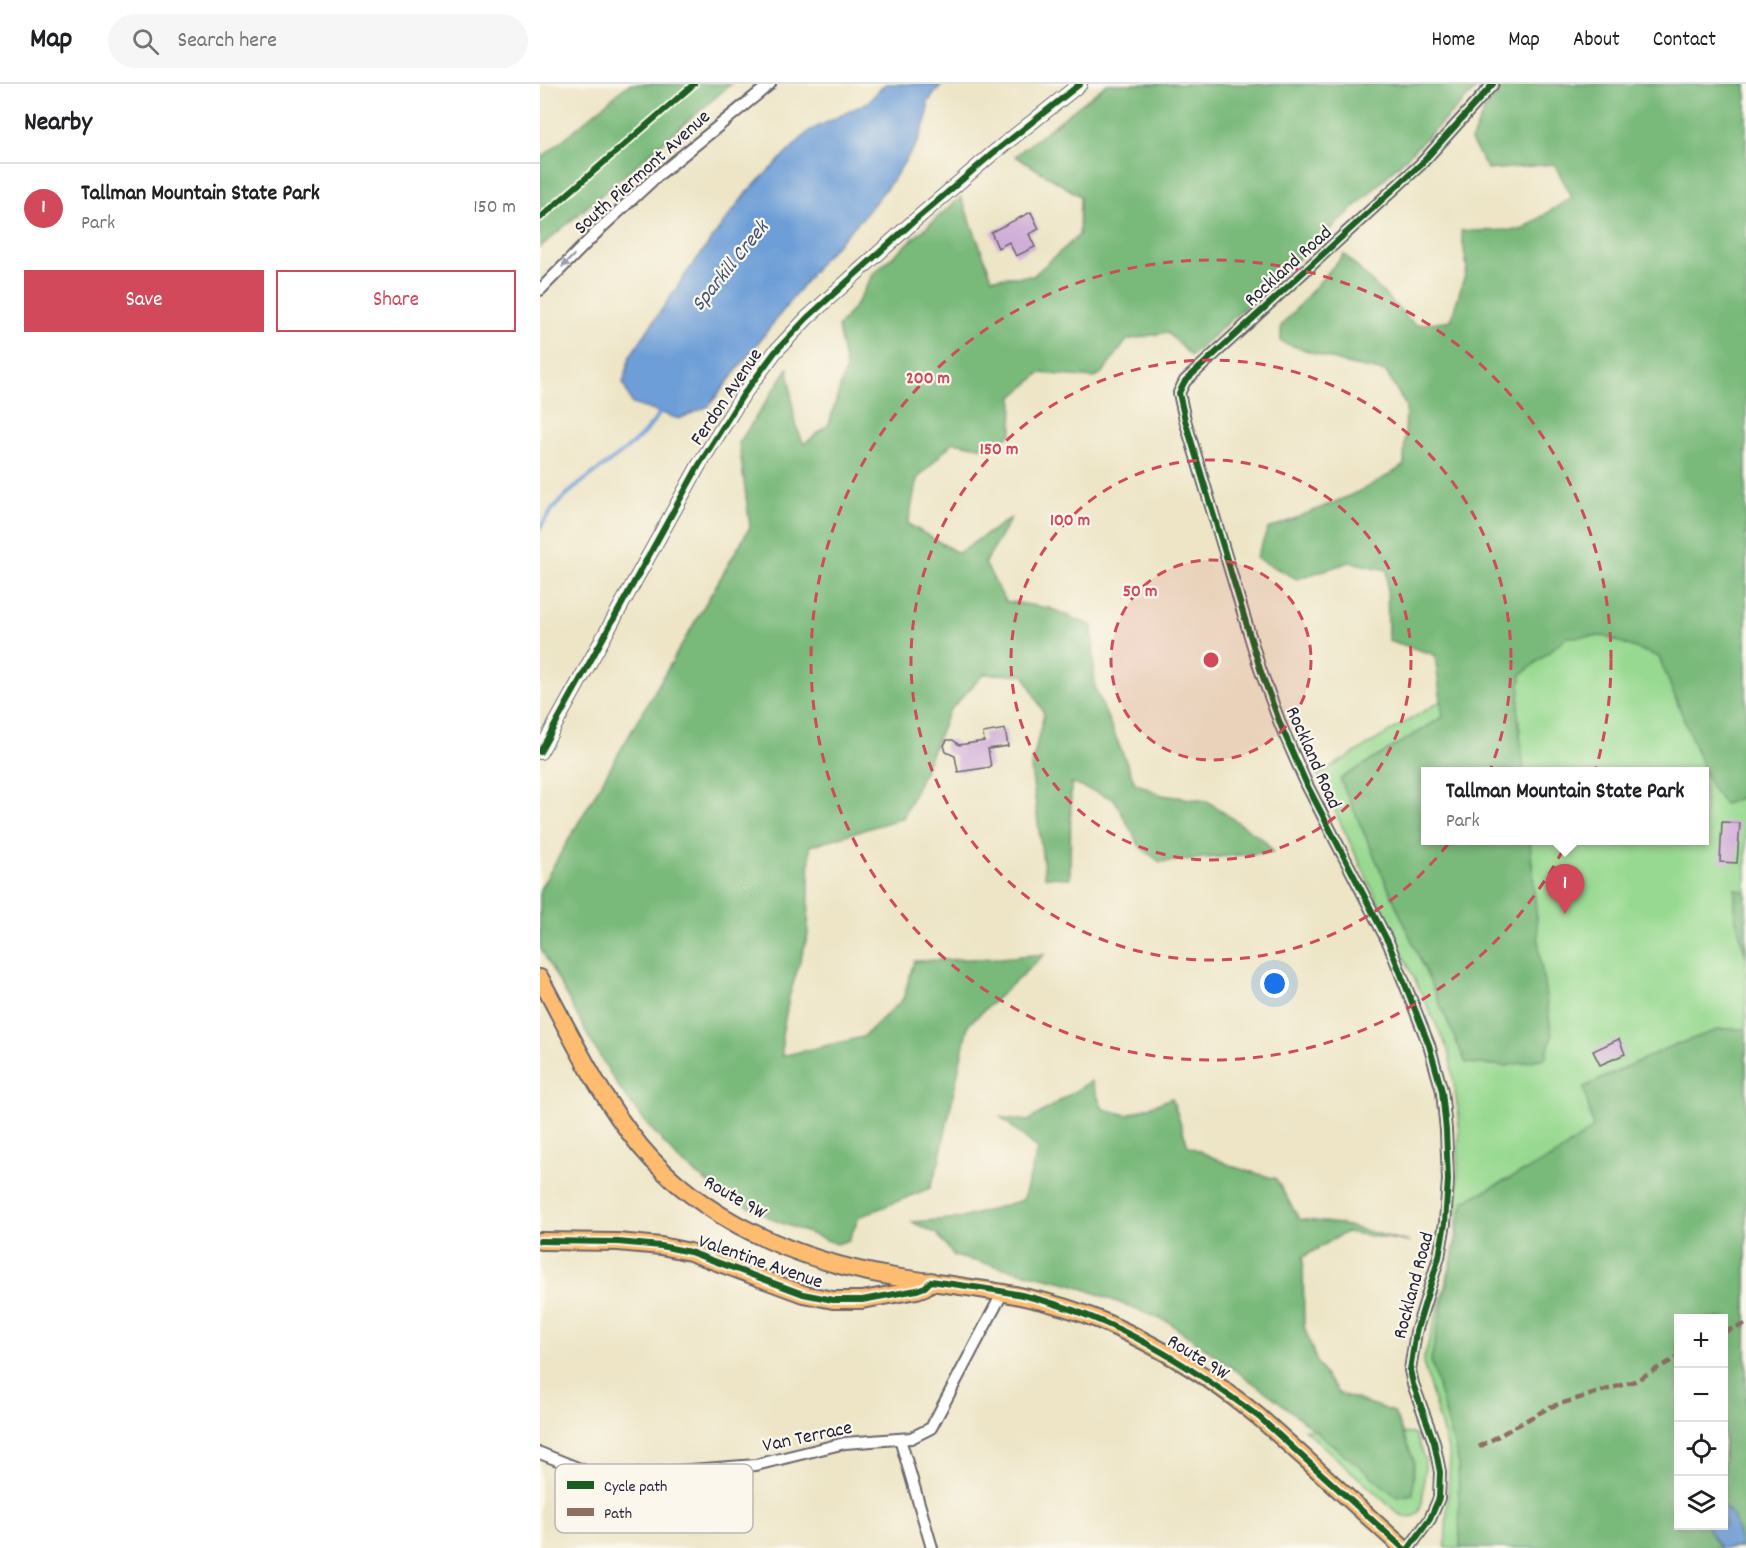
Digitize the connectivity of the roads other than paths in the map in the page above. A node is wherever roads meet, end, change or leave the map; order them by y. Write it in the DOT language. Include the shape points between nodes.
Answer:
graph roads {
  1 [pos="770,84"];
  2 [pos="1080,84"];
  3 [pos="1493,84"];
  4 [pos="540,290"];
  5 [pos="540,752"];
  6 [pos="540,978"];
  7 [pos="540,1241"];
  8 [pos="931,1281"];
  9 [pos="1003,1292"];
  10 [pos="900,1438"];
  11 [pos="540,1453"];
  12 [pos="568,1464"];
  13 [pos="753,1465"];
  14 [pos="932,1548"];
  15 [pos="1403,1548"];
  16 [pos="1409,1548"];
  1 -- 4 [label="street, South Piermont Avenue, one-way" via="656,177"];
  2 -- 5 [label="street, Ferdon Avenue" via="913,222 774,352 742,394 699,465"];
  3 -- 16 [label="street, Rockland Road" via="1421,164 1185,381 1179,393 1260,669 1281,726 1306,785 1389,944 1430,1044 1442,1091 1447,1160 1445,1223 1410,1370 1434,1442 1440,1472 1439,1498 1430,1520"];
  6 -- 8 [label="main road, Route 9W" via="623,1123 656,1163 690,1194 766,1238 815,1257 856,1269"];
  7 -- 8 [label="main road, Valentine Avenue" via="661,1246 690,1252 803,1294 833,1300 862,1300 917,1290"];
  8 -- 9 [label="main road, Route 9W"];
  9 -- 10 [label="street, Van Terrace" via="931,1428 911,1438"];
  9 -- 15 [label="main road, Route 9W" via="1102,1321 1194,1371 1259,1417"];
  10 -- 13 [label="street, Van Terrace" via="845,1443"];
  10 -- 14 [label="street"];
  11 -- 12 [label="street, Van Terrace"];
}
